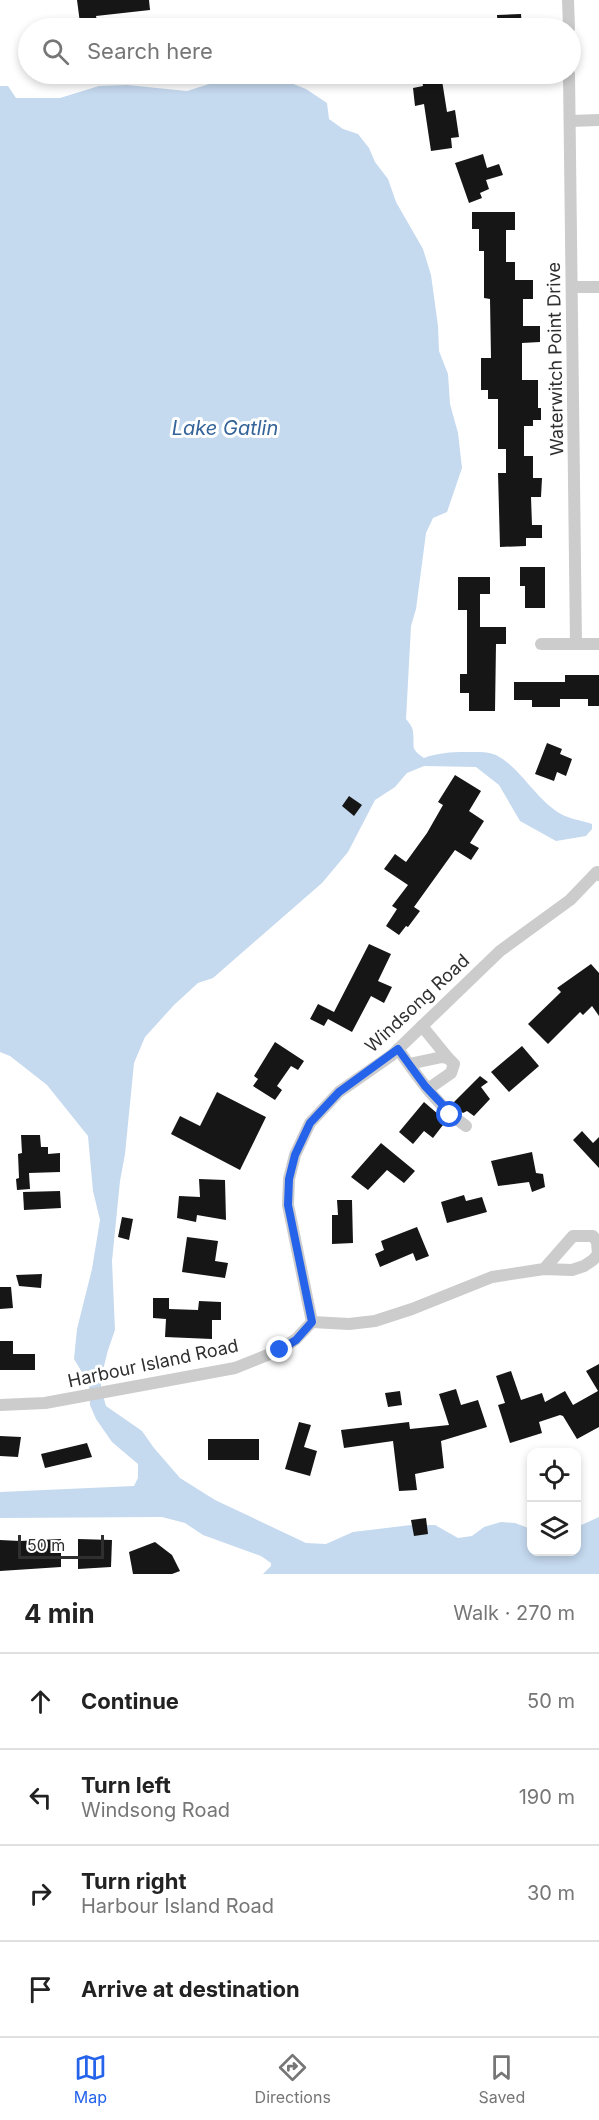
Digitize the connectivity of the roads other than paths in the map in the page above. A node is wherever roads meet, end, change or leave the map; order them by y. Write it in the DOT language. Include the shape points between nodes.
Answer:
graph roads {
  1 [pos="568,0"];
  2 [pos="569,18"];
  3 [pos="569,84"];
  4 [pos="599,120"];
  5 [pos="570,121"];
  6 [pos="573,287"];
  7 [pos="599,287"];
  8 [pos="541,644"];
  9 [pos="576,644"];
  10 [pos="599,644"];
  11 [pos="598,874"];
  12 [pos="422,1026"];
  13 [pos="398,1049"];
  14 [pos="448,1058"];
  15 [pos="409,1064"];
  16 [pos="428,1089"];
  17 [pos="466,1126"];
  18 [pos="544,1269"];
  19 [pos="312,1322"];
  20 [pos="0,1405"];
  1 -- 2 [label="street"];
  3 -- 5 [label="street, Waterwitch Point Drive"];
  4 -- 5 [label="street"];
  5 -- 6 [label="street, Waterwitch Point Drive"];
  6 -- 7 [label="street"];
  6 -- 9 [label="street, Waterwitch Point Drive"];
  8 -- 9 [label="street"];
  9 -- 10 [label="street"];
  11 -- 12 [label="street, Windsong Road" via="570,900 500,951"];
  12 -- 13 [label="street, Windsong Road"];
  12 -- 14 [label="street"];
  13 -- 15 [label="street"];
  13 -- 19 [label="street, Windsong Road" via="339,1092 310,1123 295,1155 288,1205"];
  14 -- 15 [label="street"];
  14 -- 16 [label="street" via="454,1065 451,1073"];
  15 -- 16 [label="street"];
  16 -- 17 [label="street" via="450,1115"];
  18 -- 19 [label="street" via="492,1277 375,1321"];
  19 -- 20 [label="street, Harbour Island Road" via="296,1340 280,1350 235,1368 45,1403"];
}
